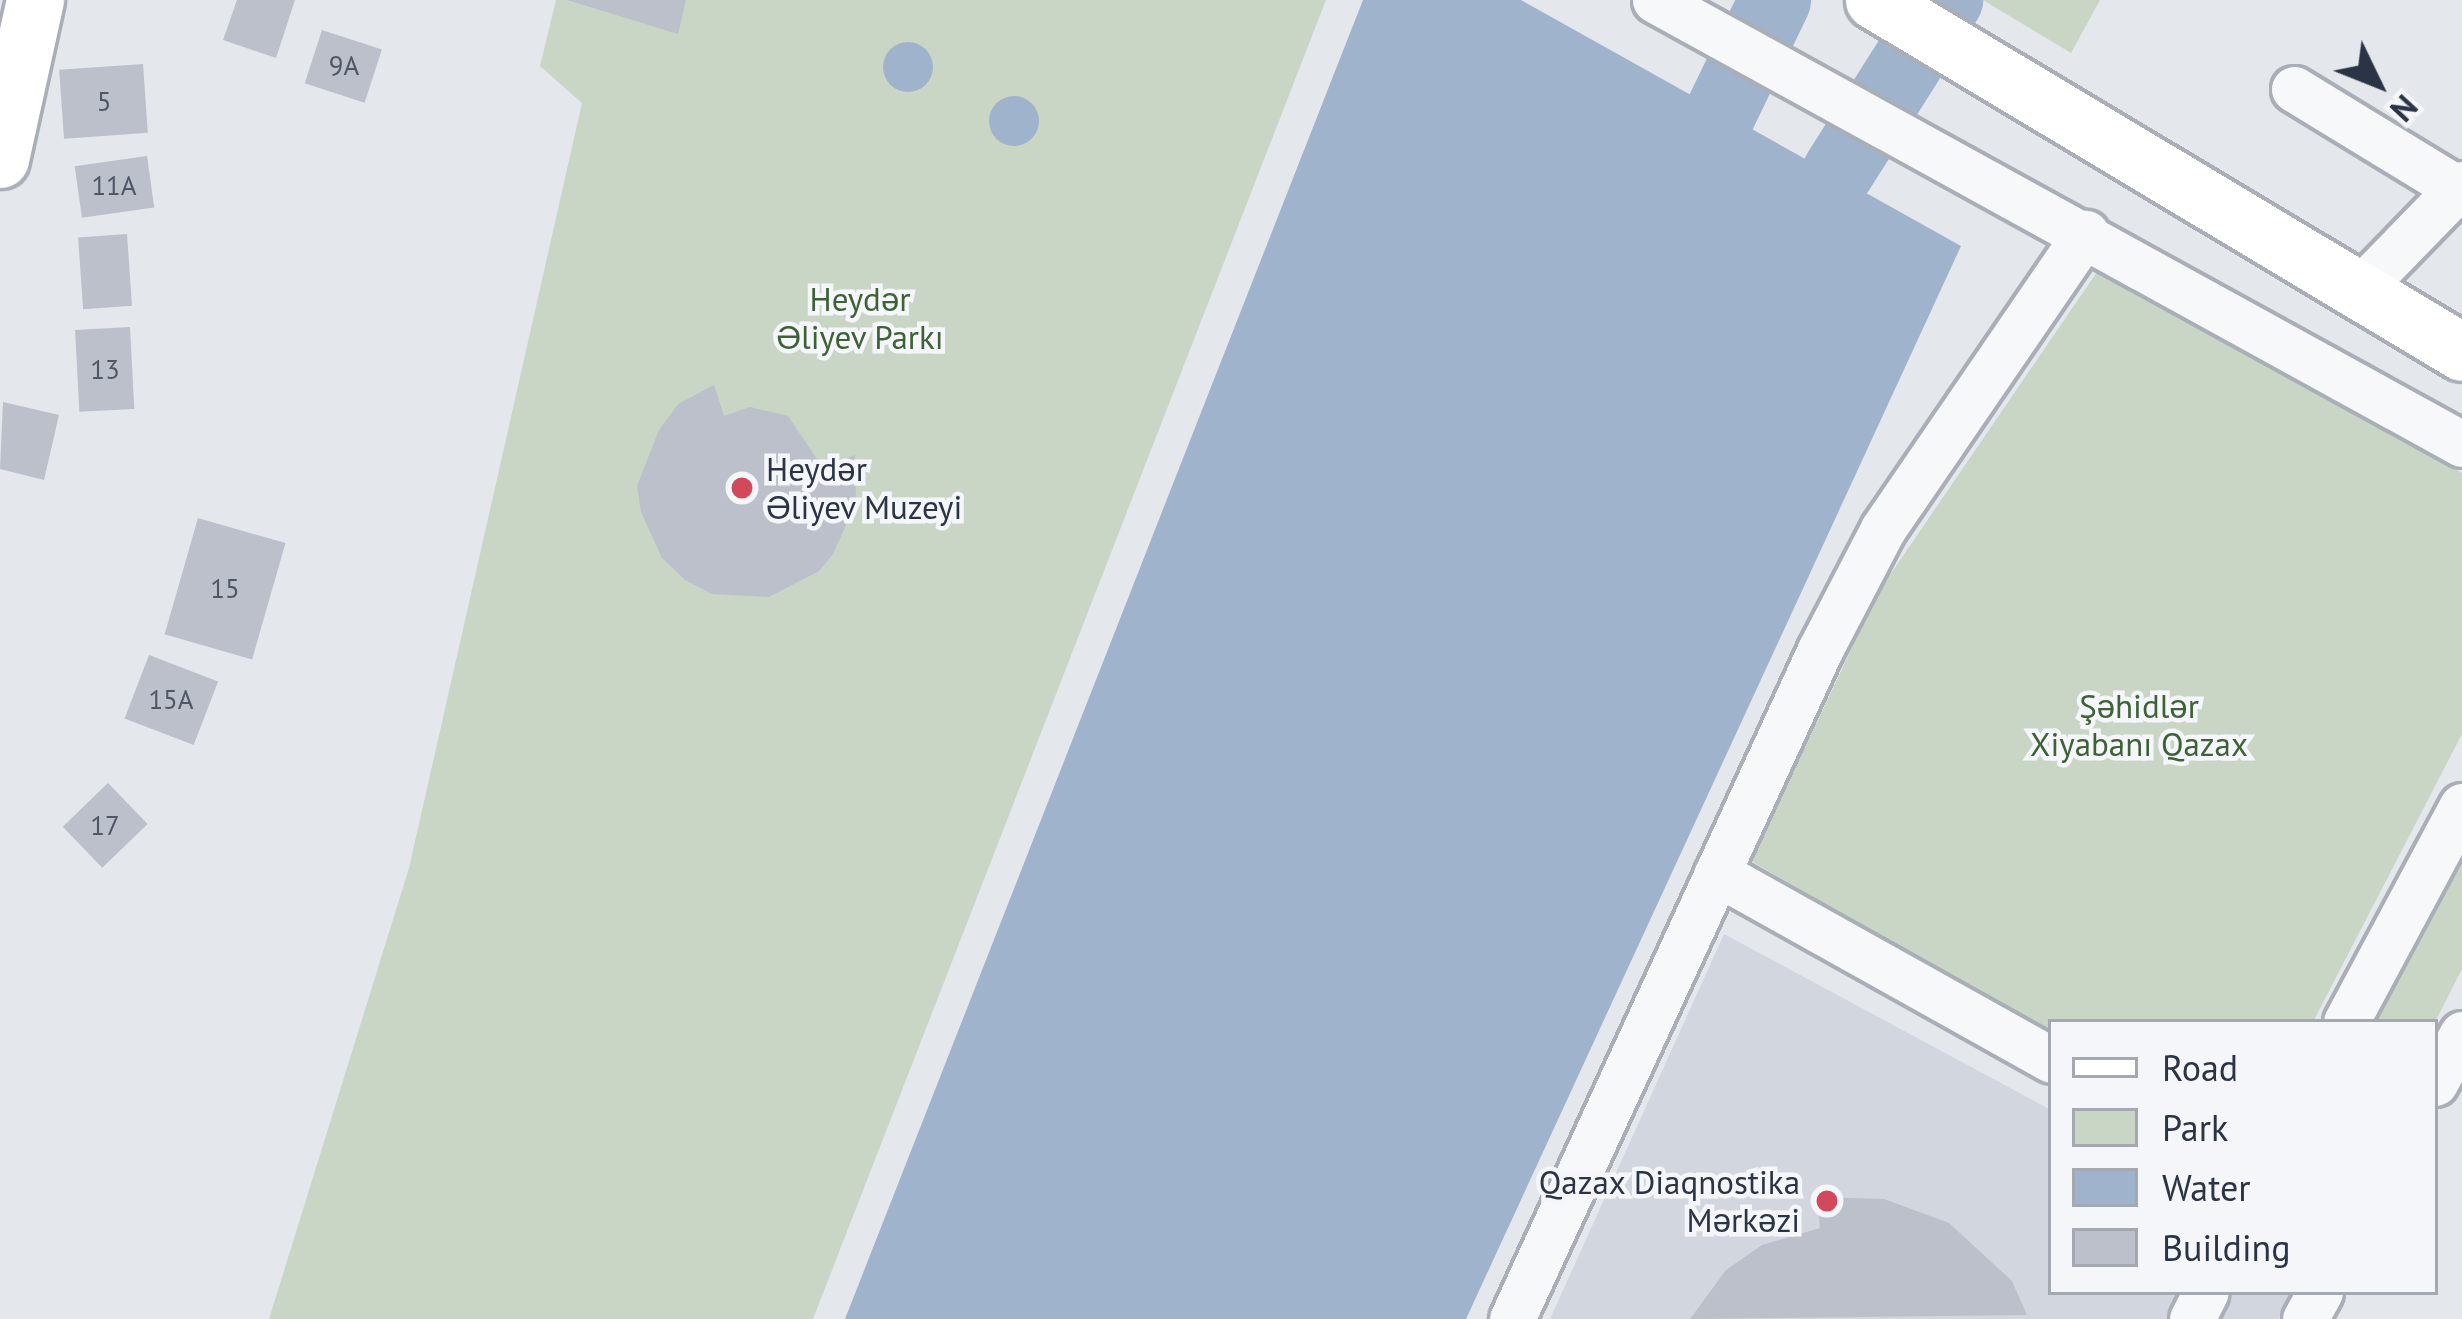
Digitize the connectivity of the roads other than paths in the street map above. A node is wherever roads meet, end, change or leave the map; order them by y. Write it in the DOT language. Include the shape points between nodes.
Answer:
graph roads {
  1 [pos="35,0"];
  2 [pos="1655,0"];
  3 [pos="1874,0"];
  4 [pos="9,79"];
  5 [pos="2294,89"];
  6 [pos="0,159"];
  7 [pos="2460,187"];
  8 [pos="2086,233"];
  9 [pos="2360,290"];
  10 [pos="2462,352"];
  11 [pos="2462,444"];
  12 [pos="2462,806"];
  13 [pos="1717,873"];
  14 [pos="2348,1019"];
  15 [pos="2462,1034"];
  16 [pos="2048,1058"];
  17 [pos="2438,1078"];
  18 [pos="1512,1319"];
  1 -- 4 [label="main road"];
  2 -- 8 [label="street"];
  3 -- 9 [label="main road"];
  4 -- 6 [label="main road"];
  5 -- 7 [label="street"];
  7 -- 9 [label="street"];
  8 -- 11 [label="street"];
  8 -- 13 [label="street" via="1883,530"];
  9 -- 10 [label="main road"];
  12 -- 14 [label="street"];
  13 -- 16 [label="street"];
  13 -- 18 [label="street"];
  15 -- 17 [label="street"];
}
